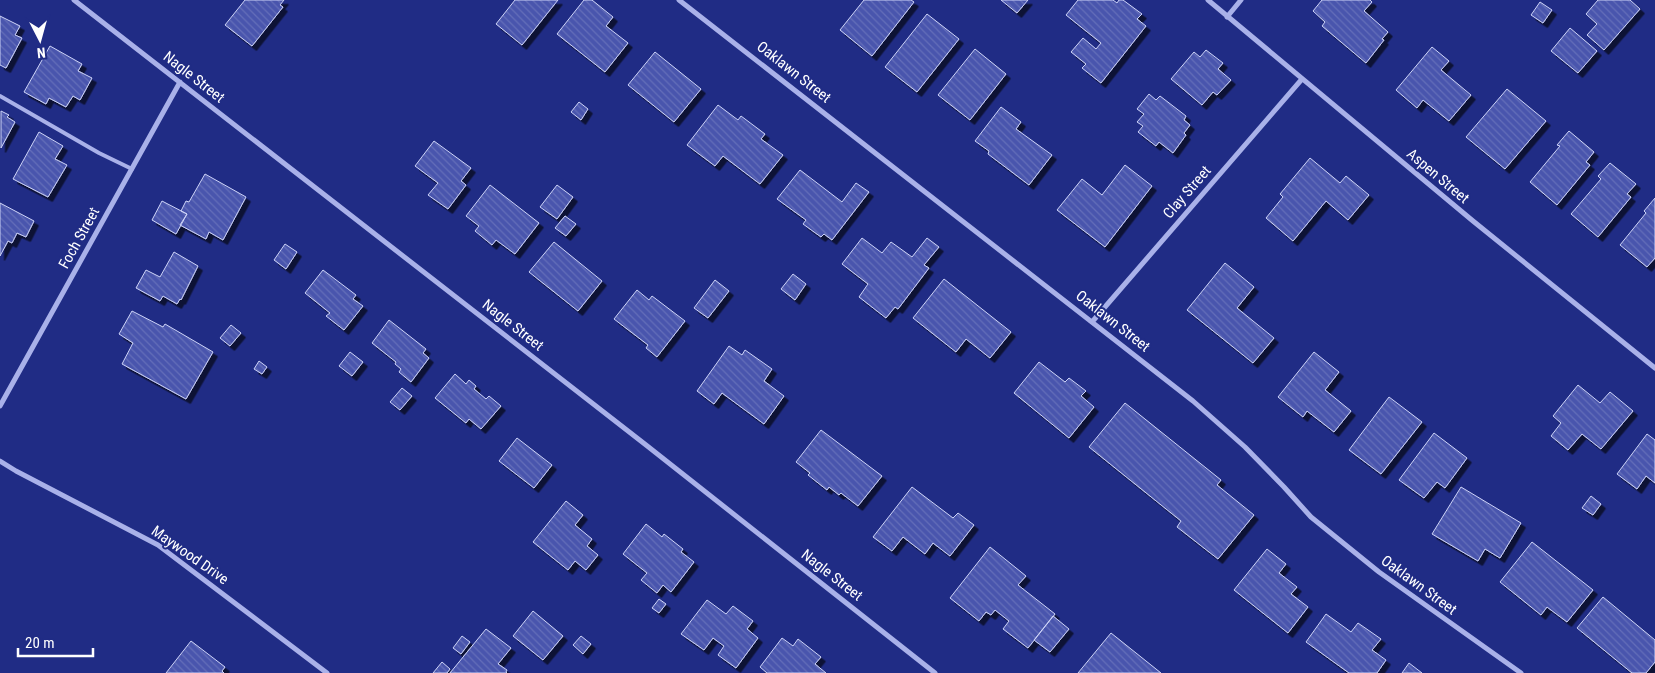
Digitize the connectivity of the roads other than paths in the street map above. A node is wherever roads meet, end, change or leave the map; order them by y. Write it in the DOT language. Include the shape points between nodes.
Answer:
graph roads {
  1 [pos="74,0"];
  2 [pos="679,0"];
  3 [pos="1208,0"];
  4 [pos="1241,0"];
  5 [pos="1228,17"];
  6 [pos="1302,79"];
  7 [pos="180,82"];
  8 [pos="0,96"];
  9 [pos="132,169"];
  10 [pos="1092,322"];
  11 [pos="1655,368"];
  12 [pos="0,406"];
  13 [pos="0,461"];
  14 [pos="327,673"];
  15 [pos="935,673"];
  16 [pos="1521,673"];
  1 -- 7 [label="street, Nagle Street"];
  2 -- 10 [label="street, Oaklawn Street"];
  3 -- 5 [label="street, Aspen Street"];
  4 -- 5 [label="street"];
  5 -- 6 [label="street, Aspen Street"];
  6 -- 10 [label="street, Clay Street"];
  6 -- 11 [label="street, Aspen Street"];
  7 -- 9 [label="street, Foch Street"];
  7 -- 15 [label="street, Nagle Street"];
  8 -- 9 [label="lane" via="99,154"];
  9 -- 12 [label="street, Foch Street"];
  10 -- 16 [label="street, Oaklawn Street" via="1193,400 1245,447 1311,518 1379,572"];
  13 -- 14 [label="street, Maywood Drive" via="158,545"];
}
